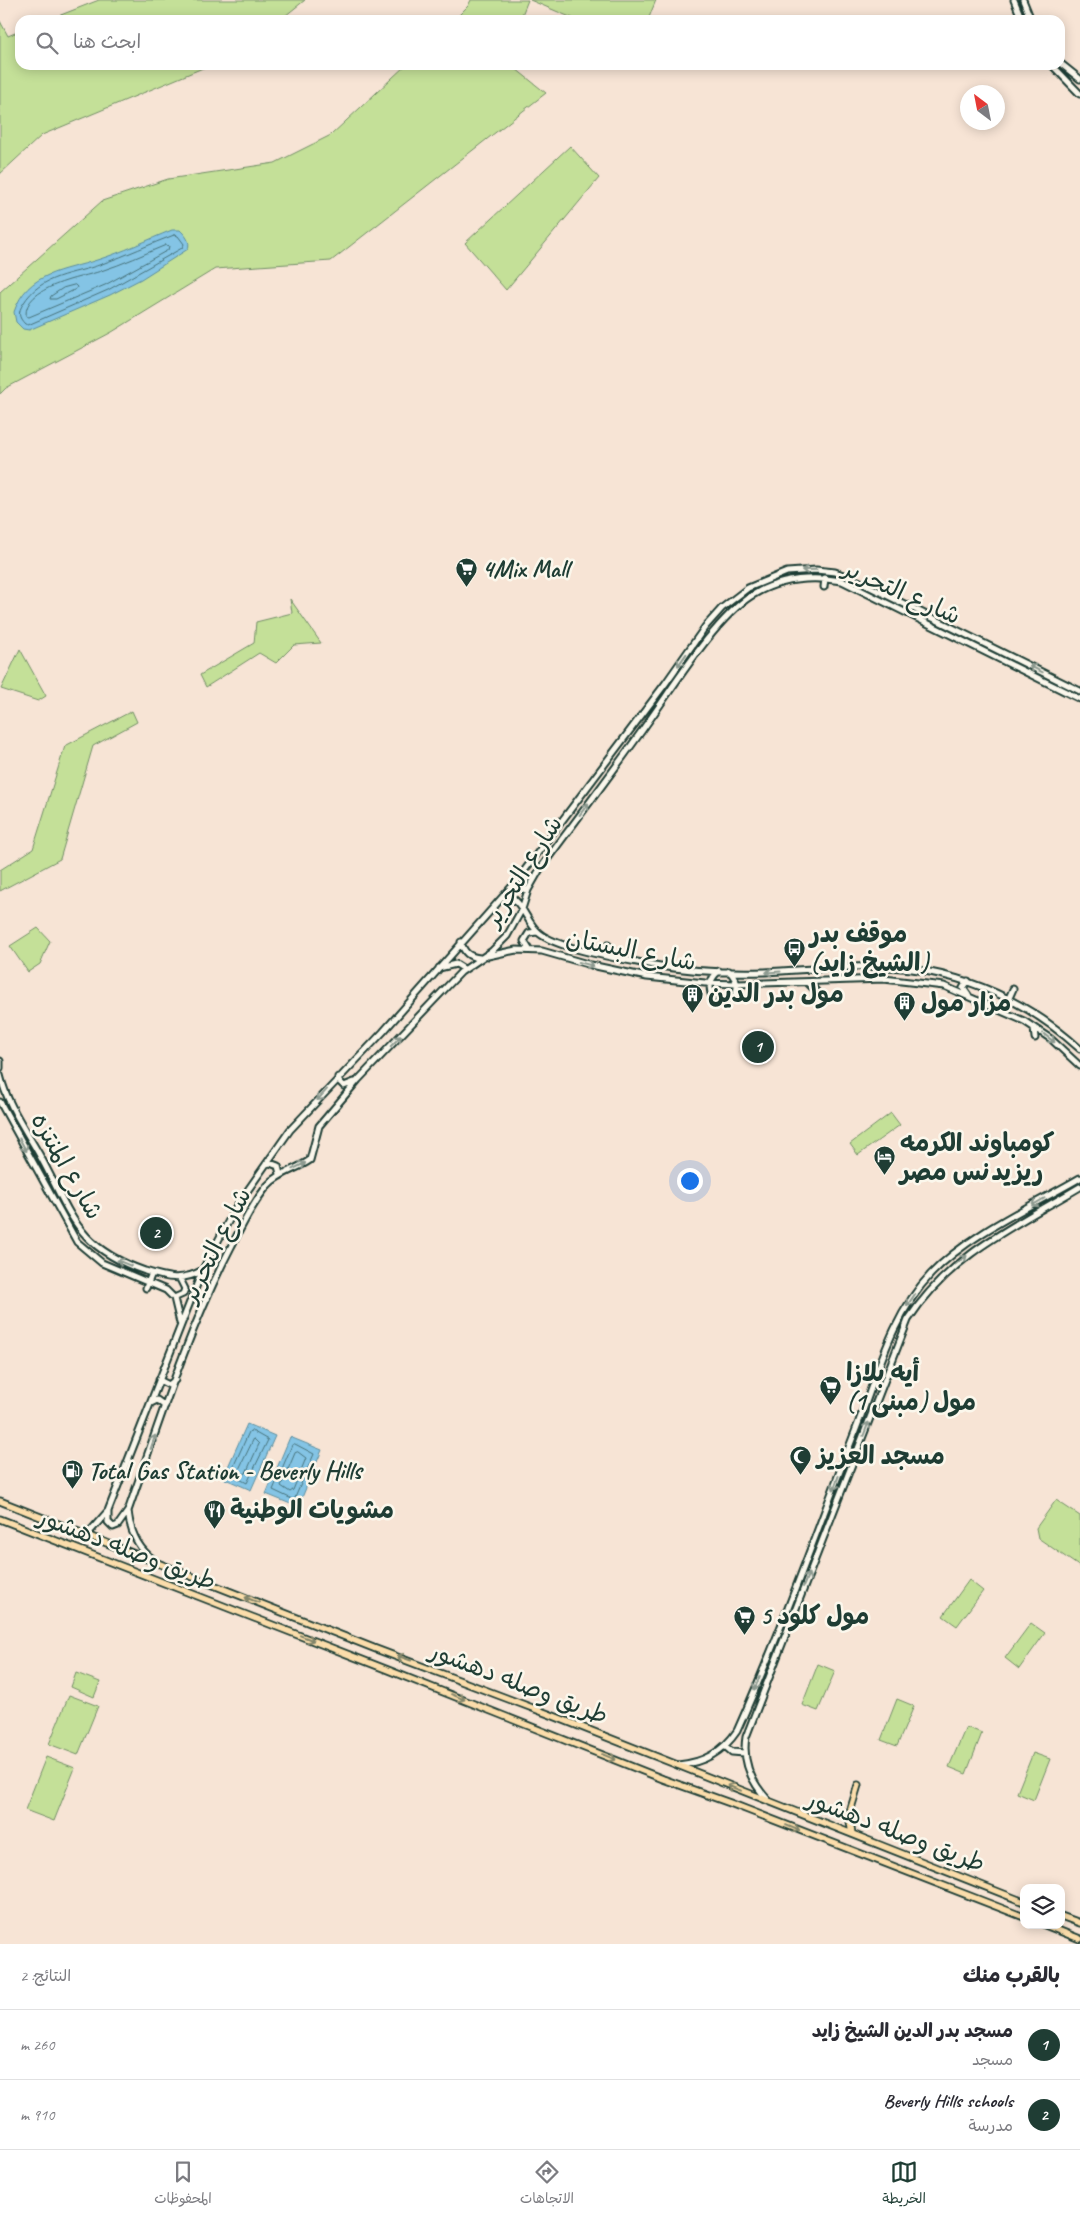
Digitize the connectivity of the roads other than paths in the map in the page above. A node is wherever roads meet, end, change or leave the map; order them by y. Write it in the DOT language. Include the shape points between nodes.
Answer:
graph roads {
  1 [pos="1014,0"];
  2 [pos="1022,0"];
  3 [pos="1020,15"];
  4 [pos="1029,15"];
  5 [pos="1065,67"];
  6 [pos="1057,70"];
  7 [pos="1080,79"];
  8 [pos="1079,92"];
  9 [pos="769,578"];
  10 [pos="825,578"];
  11 [pos="771,586"];
  12 [pos="824,587"];
  13 [pos="925,622"];
  14 [pos="922,629"];
  15 [pos="1040,680"];
  16 [pos="1037,687"];
  17 [pos="1080,690"];
  18 [pos="1080,699"];
  19 [pos="624,739"];
  20 [pos="633,744"];
  21 [pos="515,883"];
  22 [pos="528,890"];
  23 [pos="506,894"];
  24 [pos="522,909"];
  25 [pos="538,932"];
  26 [pos="461,942"];
  27 [pos="608,945"];
  28 [pos="529,950"];
  29 [pos="605,956"];
  30 [pos="480,958"];
  31 [pos="921,962"];
  32 [pos="439,968"];
  33 [pos="464,969"];
  34 [pos="920,970"];
  35 [pos="720,971"];
  36 [pos="729,971"];
  37 [pos="945,975"];
  38 [pos="968,981"];
  39 [pos="807,982"];
  40 [pos="710,983"];
  41 [pos="738,984"];
  42 [pos="944,986"];
  43 [pos="1013,989"];
  44 [pos="816,990"];
  45 [pos="968,995"];
  46 [pos="1009,998"];
  47 [pos="713,999"];
  48 [pos="733,999"];
  49 [pos="409,1028"];
  50 [pos="1034,1028"];
  51 [pos="414,1033"];
  52 [pos="1035,1038"];
  53 [pos="1080,1049"];
  54 [pos="0,1061"];
  55 [pos="1080,1066"];
  56 [pos="0,1068"];
  57 [pos="0,1076"];
  58 [pos="338,1077"];
  59 [pos="358,1080"];
  60 [pos="0,1102"];
  61 [pos="47,1157"];
  62 [pos="42,1160"];
  63 [pos="266,1164"];
  64 [pos="280,1174"];
  65 [pos="1080,1178"];
  66 [pos="56,1186"];
  67 [pos="1080,1187"];
  68 [pos="48,1190"];
  69 [pos="203,1269"];
  70 [pos="152,1273"];
  71 [pos="180,1280"];
  72 [pos="147,1285"];
  73 [pos="174,1298"];
  74 [pos="900,1317"];
  75 [pos="908,1320"];
  76 [pos="180,1325"];
  77 [pos="159,1380"];
  78 [pos="175,1380"];
  79 [pos="150,1403"];
  80 [pos="165,1406"];
  81 [pos="0,1501"];
  82 [pos="827,1506"];
  83 [pos="835,1509"];
  84 [pos="108,1511"];
  85 [pos="128,1511"];
  86 [pos="0,1519"];
  87 [pos="86,1536"];
  88 [pos="158,1563"];
  89 [pos="765,1664"];
  90 [pos="772,1666"];
  91 [pos="725,1746"];
  92 [pos="744,1753"];
  93 [pos="674,1765"];
  94 [pos="858,1785"];
  95 [pos="770,1802"];
  96 [pos="852,1834"];
  97 [pos="1013,1897"];
  98 [pos="1020,1900"];
  99 [pos="1007,1911"];
  100 [pos="1020,1916"];
  101 [pos="1065,1918"];
  102 [pos="1080,1924"];
  103 [pos="1055,1929"];
  104 [pos="1080,1939"];
  1 -- 3 [label="street"];
  2 -- 4 [label="street"];
  5 -- 7 [label="street"];
  6 -- 8 [label="street"];
  9 -- 11 [label="street"];
  17 -- 9 [label="street, شارع التحرير, one-way" via="845,575 806,570"];
  9 -- 19 [label="street, شارع التحرير, one-way" via="739,594 711,615"];
  10 -- 11 [label="street, شارع التحرير" via="797,579"];
  10 -- 12 [label="street"];
  10 -- 13 [label="street, شارع التحرير" via="850,584"];
  11 -- 20 [label="street, شارع التحرير" via="732,611"];
  13 -- 14 [label="street"];
  13 -- 15 [label="street, شارع التحرير"];
  15 -- 16 [label="street"];
  15 -- 18 [label="street, شارع التحرير"];
  19 -- 20 [label="street"];
  19 -- 21 [label="street, شارع التحرير" via="599,767"];
  22 -- 20 [label="street, شارع التحرير, one-way" via="540,869"];
  21 -- 22 [label="street" via="519,888"];
  21 -- 23 [label="street, شارع التحرير"];
  22 -- 24 [label="street, شارع التحرير"];
  23 -- 24 [label="street, شارع البستان" via="515,899"];
  23 -- 26 [label="street, شارع التحرير"];
  24 -- 25 [label="street, شارع البستان"];
  24 -- 30 [label="street, شارع التحرير" via="508,936"];
  25 -- 28 [label="street" via="533,931 525,937"];
  25 -- 29 [label="street, شارع البستان" via="552,940"];
  26 -- 30 [label="street" via="463,951"];
  26 -- 32 [label="street, شارع التحرير"];
  27 -- 29 [label="street"];
  28 -- 30 [label="street, شارع البستان"];
  28 -- 40 [label="street, شارع البستان, one-way" via="647,977"];
  29 -- 35 [label="street, شارع البستان"];
  30 -- 33 [label="street, شارع التحرير"];
  31 -- 34 [label="street"];
  32 -- 33 [label="street" via="456,964"];
  32 -- 58 [label="street, شارع التحرير"];
  33 -- 49 [label="street, شارع التحرير"];
  34 -- 36 [label="street, شارع البستان, one-way"];
  34 -- 37 [label="street, شارع البستان"];
  35 -- 36 [label="street, شارع البستان"];
  35 -- 40 [label="street"];
  36 -- 41 [label="street"];
  37 -- 38 [label="street, شارع البستان"];
  37 -- 42 [label="street"];
  38 -- 45 [label="street" via="963,988"];
  38 -- 46 [label="street, شارع البستان"];
  39 -- 41 [label="street, شارع البستان"];
  39 -- 42 [label="street, شارع البستان" via="884,979"];
  39 -- 44 [label="street"];
  40 -- 41 [label="street, شارع البستان"];
  40 -- 47 [label="street"];
  41 -- 48 [label="street"];
  42 -- 45 [label="street, شارع البستان"];
  43 -- 46 [label="street"];
  45 -- 50 [label="street, شارع البستان"];
  46 -- 53 [label="street, شارع البستان" via="1044,1018"];
  49 -- 51 [label="street"];
  59 -- 49 [label="street, شارع التحرير, one-way"];
  50 -- 52 [label="street"];
  50 -- 55 [label="street, شارع البستان, one-way"];
  54 -- 56 [label="street"];
  57 -- 62 [label="street, شارع المنتزه" via="7,1097"];
  58 -- 59 [label="street" via="344,1086"];
  58 -- 63 [label="street, شارع التحرير, one-way" via="290,1130"];
  64 -- 59 [label="street, شارع التحرير, one-way" via="310,1160 322,1122"];
  60 -- 68 [label="street, شارع المنتزه, one-way"];
  61 -- 62 [label="street"];
  62 -- 66 [label="street, شارع المنتزه"];
  63 -- 64 [label="street" via="274,1164"];
  63 -- 69 [label="street, شارع التحرير" via="233,1212"];
  64 -- 78 [label="street, شارع التحرير" via="263,1191 224,1261"];
  65 -- 74 [label="street, one-way" via="954,1253 919,1288"];
  66 -- 68 [label="street"];
  70 -- 66 [label="street, شارع المنتزه, one-way" via="119,1262 92,1244 79,1228"];
  75 -- 67 [label="street, one-way" via="955,1264"];
  68 -- 72 [label="street, شارع المنتزه" via="84,1250 112,1269"];
  69 -- 71 [label="street"];
  69 -- 76 [label="street, شارع التحرير"];
  70 -- 71 [label="street, شارع المنتزه"];
  70 -- 72 [label="street"];
  71 -- 73 [label="street" via="185,1289 183,1294"];
  72 -- 73 [label="street, شارع المنتزه" via="161,1287"];
  73 -- 76 [label="street"];
  74 -- 75 [label="street"];
  74 -- 82 [label="street, one-way"];
  83 -- 75 [label="street, one-way"];
  76 -- 77 [label="street, شارع التحرير"];
  77 -- 78 [label="street" via="165,1384"];
  77 -- 79 [label="street, شارع التحرير"];
  78 -- 80 [label="street, شارع التحرير"];
  79 -- 80 [label="street" via="161,1401"];
  79 -- 84 [label="street, شارع التحرير"];
  85 -- 80 [label="street, شارع التحرير, one-way"];
  81 -- 87 [label="main road, طريق وصله دهشور"];
  82 -- 83 [label="street"];
  82 -- 89 [label="street"];
  90 -- 83 [label="street, one-way"];
  84 -- 85 [label="street" via="108,1522 113,1527"];
  84 -- 87 [label="street, شارع التحرير"];
  85 -- 88 [label="street" via="131,1529 139,1545"];
  86 -- 99 [label="main road, طريق وصله دهشور, one-way"];
  87 -- 88 [label="main road, طريق وصله دهشور"];
  93 -- 88 [label="main road, طريق وصله دهشور, one-way"];
  89 -- 90 [label="street"];
  89 -- 91 [label="street, one-way" via="737,1731"];
  90 -- 92 [label="street" via="749,1726"];
  91 -- 92 [label="street" via="735,1753"];
  91 -- 93 [label="street" via="702,1760"];
  92 -- 95 [label="street" via="753,1780"];
  95 -- 93 [label="main road, طريق وصله دهشور, one-way"];
  94 -- 96 [label="main road" via="849,1815"];
  95 -- 96 [label="main road, طريق وصله دهشور"];
  96 -- 97 [label="main road, طريق وصله دهشور"];
  97 -- 98 [label="main road, طريق وصله دهشور"];
  97 -- 99 [label="main road" via="1013,1906"];
  99 -- 100 [label="main road, طريق وصله دهشور"];
  101 -- 102 [label="main road"];
  103 -- 104 [label="main road"];
}
